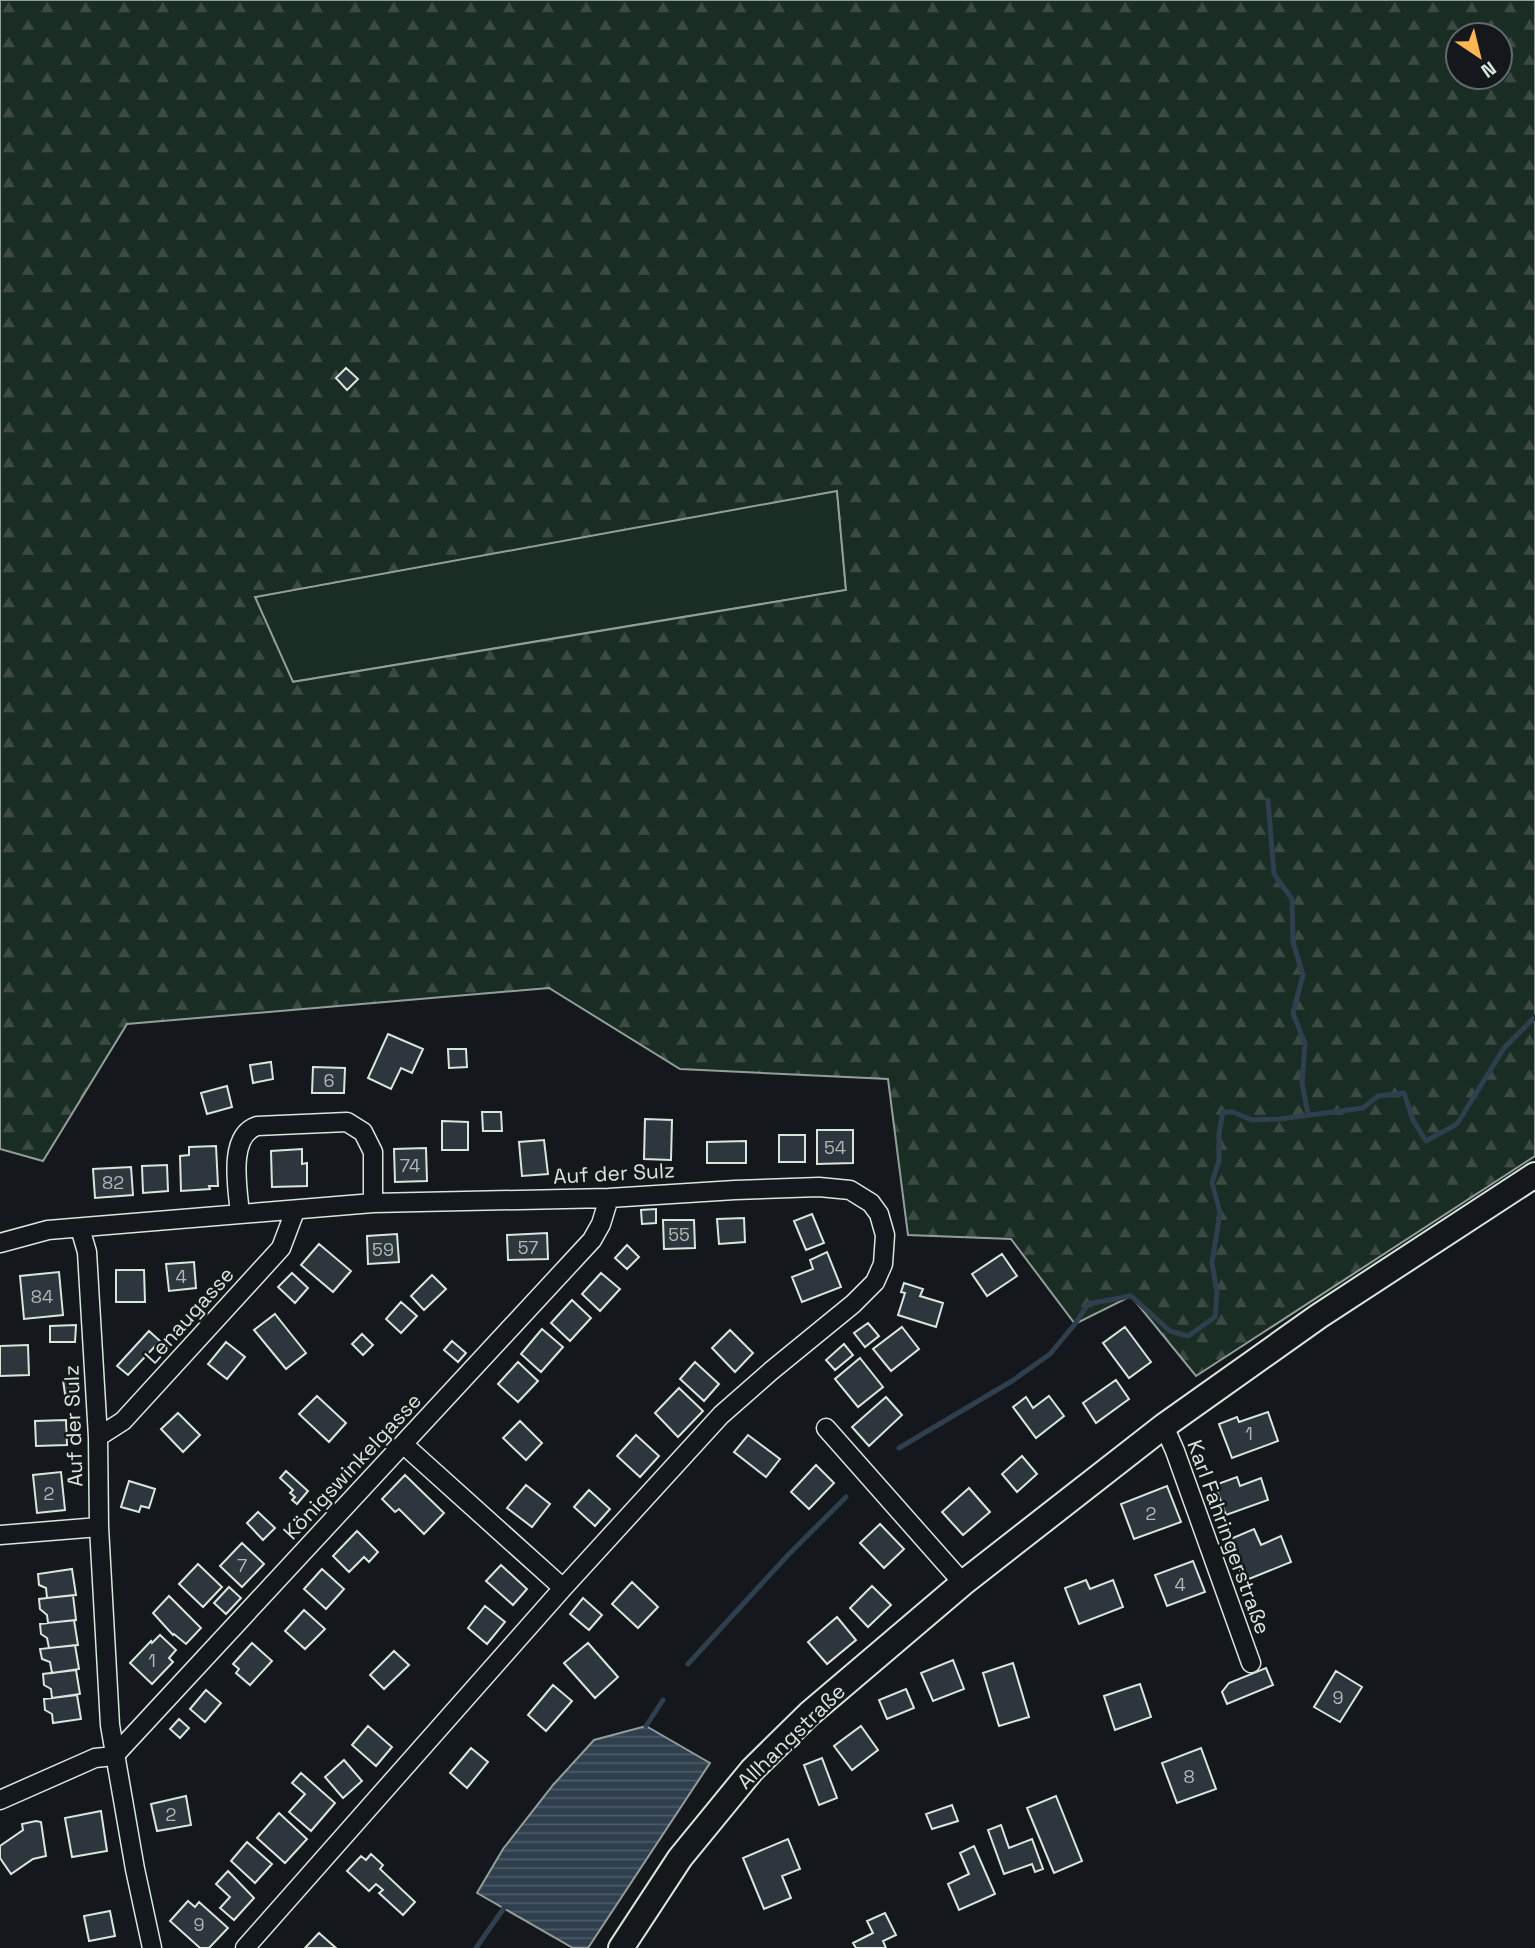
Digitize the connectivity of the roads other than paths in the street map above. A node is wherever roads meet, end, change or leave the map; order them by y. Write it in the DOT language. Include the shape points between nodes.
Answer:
graph roads {
  1 [pos="1535,1175"];
  2 [pos="609,1198"];
  3 [pos="373,1203"];
  4 [pos="295,1211"];
  5 [pos="240,1214"];
  6 [pos="80,1228"];
  7 [pos="0,1243"];
  8 [pos="1164,1426"];
  9 [pos="826,1428"];
  10 [pos="99,1437"];
  11 [pos="403,1444"];
  12 [pos="99,1527"];
  13 [pos="0,1535"];
  14 [pos="964,1583"];
  15 [pos="562,1588"];
  16 [pos="1251,1663"];
  17 [pos="114,1756"];
  18 [pos="0,1800"];
  19 [pos="152,1948"];
  20 [pos="245,1948"];
  21 [pos="621,1948"];
  1 -- 8 [label="street, Allhangstraße" via="1319,1316"];
  2 -- 3 [label="street, Auf der Sulz"];
  2 -- 11 [label="street, Königswinkelgasse" via="592,1240"];
  2 -- 15 [label="street, Auf der Sulz" via="735,1189 850,1190 879,1214 885,1235 883,1264 875,1282 853,1304 721,1415"];
  3 -- 4 [label="street, Auf der Sulz"];
  3 -- 5 [label="street" via="373,1152 363,1132 347,1122 257,1126 242,1139 236,1164"];
  4 -- 5 [label="street, Auf der Sulz"];
  4 -- 10 [label="street, Lenaugasse" via="281,1248 123,1421"];
  5 -- 6 [label="street, Auf der Sulz"];
  6 -- 7 [label="street" via="48,1230"];
  6 -- 10 [label="street, Auf der Sulz" via="87,1252"];
  8 -- 14 [label="street, Allhangstraße"];
  8 -- 16 [label="street, Karl Fahringerstraße"];
  9 -- 14 [label="street"];
  10 -- 12 [label="street, Auf der Sulz"];
  11 -- 15 [label="street"];
  11 -- 17 [label="street, Königswinkelgasse"];
  12 -- 13 [label="street"];
  12 -- 17 [label="street, Auf der Sulz"];
  14 -- 21 [label="street, Allhangstraße" via="809,1714 752,1770 680,1858"];
  15 -- 20 [label="street, Auf der Sulz"];
  17 -- 18 [label="street" via="95,1758"];
  17 -- 19 [label="street, Auf der Sulz"];
}
